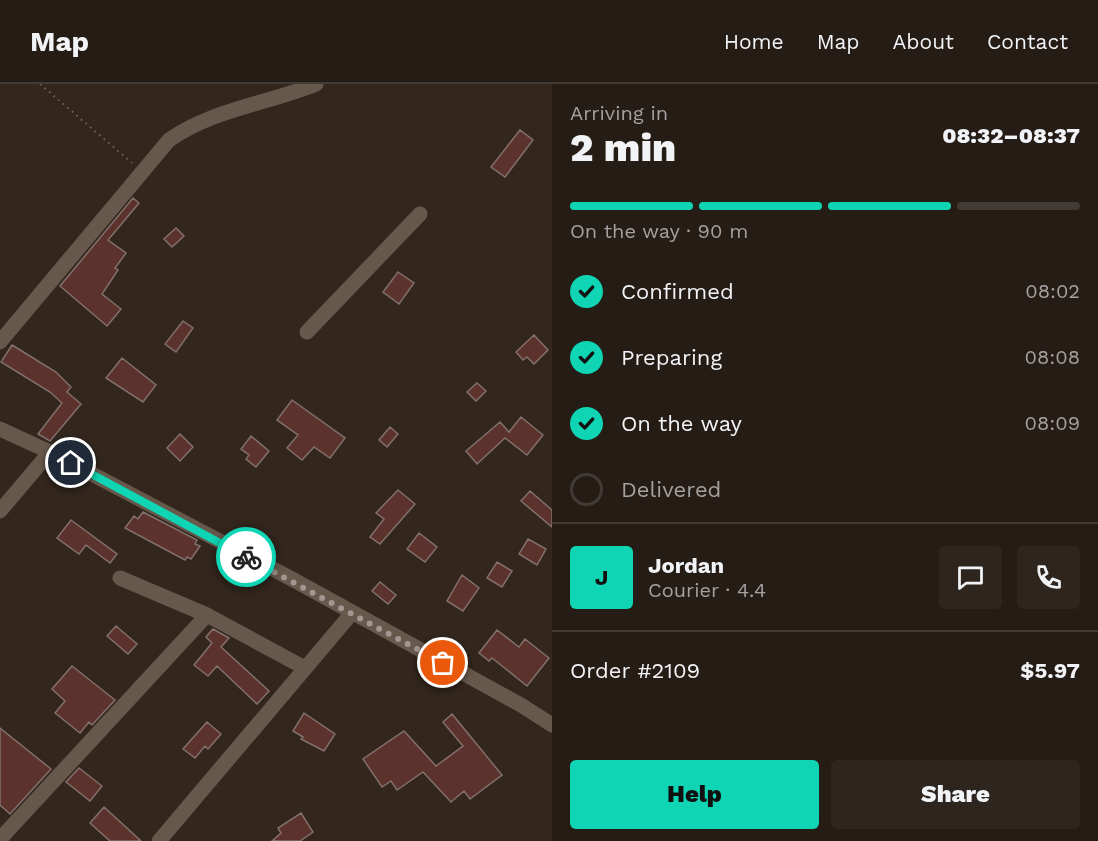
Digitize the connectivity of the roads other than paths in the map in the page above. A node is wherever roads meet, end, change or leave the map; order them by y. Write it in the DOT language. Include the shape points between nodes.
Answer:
graph roads {
  1 [pos="316,84"];
  2 [pos="420,214"];
  3 [pos="307,332"];
  4 [pos="0,342"];
  5 [pos="0,429"];
  6 [pos="50,452"];
  7 [pos="0,511"];
  8 [pos="120,578"];
  9 [pos="352,613"];
  10 [pos="207,615"];
  11 [pos="305,668"];
  12 [pos="552,725"];
  13 [pos="0,839"];
  14 [pos="159,841"];
  1 -- 4 [label="street" via="208,118 169,140"];
  2 -- 3 [label="street"];
  5 -- 6 [label="street"];
  6 -- 7 [label="street"];
  6 -- 9 [label="street"];
  8 -- 10 [label="street"];
  9 -- 11 [label="street"];
  9 -- 12 [label="street"];
  10 -- 11 [label="street"];
  10 -- 13 [label="street"];
  11 -- 14 [label="street"];
}
